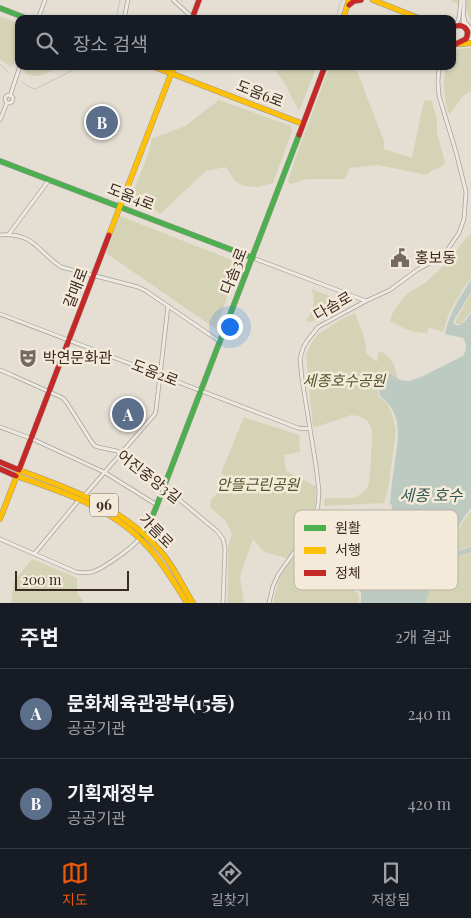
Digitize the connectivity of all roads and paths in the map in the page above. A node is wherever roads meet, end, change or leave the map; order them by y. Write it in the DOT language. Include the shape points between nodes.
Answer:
graph roads {
  1 [pos="45,0"];
  2 [pos="128,0"];
  3 [pos="173,0"];
  4 [pos="199,0"];
  5 [pos="350,0"];
  6 [pos="361,0"];
  7 [pos="373,0"];
  8 [pos="463,1"];
  9 [pos="0,8"];
  10 [pos="347,8"];
  11 [pos="463,13"];
  12 [pos="18,15"];
  13 [pos="39,15"];
  14 [pos="125,15"];
  15 [pos="189,15"];
  16 [pos="193,15"];
  17 [pos="344,15"];
  18 [pos="411,15"];
  19 [pos="456,22"];
  20 [pos="456,26"];
  21 [pos="468,30"];
  22 [pos="456,41"];
  23 [pos="461,42"];
  24 [pos="471,42"];
  25 [pos="456,45"];
  26 [pos="456,46"];
  27 [pos="19,70"];
  28 [pos="162,70"];
  29 [pos="172,70"];
  30 [pos="323,70"];
  31 [pos="439,70"];
  32 [pos="171,74"];
  33 [pos="0,94"];
  34 [pos="10,96"];
  35 [pos="6,97"];
  36 [pos="7,103"];
  37 [pos="0,120"];
  38 [pos="303,124"];
  39 [pos="0,161"];
  40 [pos="49,180"];
  41 [pos="120,206"];
  42 [pos="9,234"];
  43 [pos="0,235"];
  44 [pos="252,258"];
  45 [pos="94,276"];
  46 [pos="366,301"];
  47 [pos="168,306"];
  48 [pos="0,314"];
  49 [pos="69,340"];
  50 [pos="220,341"];
  51 [pos="0,370"];
  52 [pos="160,375"];
  53 [pos="201,391"];
  54 [pos="49,392"];
  55 [pos="0,427"];
  56 [pos="310,429"];
  57 [pos="30,438"];
  58 [pos="121,453"];
  59 [pos="0,462"];
  60 [pos="0,470"];
  61 [pos="19,470"];
  62 [pos="104,472"];
  63 [pos="16,476"];
  64 [pos="164,487"];
  65 [pos="85,495"];
  66 [pos="79,500"];
  67 [pos="158,505"];
  68 [pos="317,510"];
  69 [pos="0,519"];
  70 [pos="144,533"];
  71 [pos="140,538"];
  72 [pos="0,539"];
  73 [pos="294,552"];
  74 [pos="35,553"];
  75 [pos="187,603"];
  76 [pos="193,603"];
  77 [pos="223,603"];
  78 [pos="269,603"];
  1 -- 13 [label="street"];
  2 -- 14 [label="street"];
  3 -- 15 [label="street"];
  4 -- 16 [label="street"];
  5 -- 10 [label="street"];
  6 -- 10 [label="street" via="354,1"];
  7 -- 18 [label="street"];
  8 -- 11 [label="street"];
  8 -- 19 [label="street"];
  9 -- 12 [label="street"];
  10 -- 17 [label="street"];
  11 -- 21 [label="street"];
  11 -- 21 [label="street" via="463,22"];
  20 -- 21 [label="street" via="462,25"];
  21 -- 23 [label="street" via="467,38"];
  22 -- 23 [label="street"];
  23 -- 24 [label="street"];
  23 -- 25 [label="street"];
  24 -- 26 [label="street"];
  27 -- 34 [label="street"];
  28 -- 32 [label="street, 도움6로"];
  29 -- 32 [label="street, 갈매로"];
  30 -- 38 [label="street, 다솜3로"];
  31 -- 46 [label="street, 다솜로" via="440,100 465,187 464,219 459,233 441,257 390,290"];
  32 -- 38 [label="street, 도움6로"];
  32 -- 41 [label="street, 갈매로"];
  33 -- 35 [label="street"];
  34 -- 35 [label="street"];
  34 -- 36 [label="street" via="12,101"];
  35 -- 36 [label="street"];
  36 -- 37 [label="street"];
  38 -- 44 [label="street, 다솜3로"];
  39 -- 40 [label="street, 도움4로"];
  40 -- 41 [label="street, 도움4로"];
  40 -- 42 [label="street"];
  41 -- 44 [label="street, 도움4로"];
  41 -- 45 [label="street, 갈매로"];
  42 -- 43 [label="street"];
  42 -- 45 [label="street" via="32,240 61,266"];
  44 -- 46 [label="street"];
  44 -- 50 [label="street, 다솜3로"];
  45 -- 47 [label="street" via="138,287"];
  45 -- 49 [label="street, 갈매로"];
  46 -- 56 [label="street, 다솜로" via="318,327 303,348 300,359"];
  47 -- 50 [label="street"];
  47 -- 52 [label="street"];
  48 -- 49 [label="street, 도움2로"];
  49 -- 52 [label="street, 도움2로"];
  49 -- 54 [label="street, 갈매로"];
  50 -- 53 [label="street, 다솜3로"];
  51 -- 54 [label="street, 어진중앙3길"];
  52 -- 53 [label="street, 도움2로"];
  52 -- 58 [label="street" via="155,414"];
  53 -- 56 [label="street, 도움2로" via="298,428"];
  53 -- 64 [label="street, 다솜3로"];
  54 -- 57 [label="street, 갈매로"];
  54 -- 58 [label="street, 어진중앙3길" via="67,402 95,446"];
  55 -- 57 [label="street"];
  56 -- 68 [label="street, 다솜로" via="319,490"];
  57 -- 61 [label="street, 갈매로"];
  57 -- 62 [label="street"];
  58 -- 62 [label="street"];
  58 -- 64 [label="street, 어진중앙3길"];
  59 -- 61 [label="street, 가름로"];
  60 -- 63 [label="street, 가름로"];
  61 -- 63 [label="street, 갈매로"];
  61 -- 65 [label="street, 가름로 / 96"];
  62 -- 65 [label="street"];
  62 -- 67 [label="street"];
  63 -- 66 [label="street, 가름로 / 96"];
  63 -- 69 [label="street, 갈매로"];
  64 -- 67 [label="street, 다솜3로"];
  64 -- 77 [label="street, 어진중앙3길" via="223,539"];
  65 -- 70 [label="street, 가름로 / 96" via="112,509"];
  66 -- 71 [label="street, 가름로 / 96" via="109,515"];
  66 -- 74 [label="street"];
  67 -- 70 [label="street, 다솜3로"];
  70 -- 71 [label="street, 다솜3로"];
  70 -- 76 [label="street, 가름로 / 96" via="171,565"];
  71 -- 74 [label="street" via="90,572 76,572"];
  71 -- 75 [label="street, 가름로 / 96" via="159,560"];
  72 -- 74 [label="street"];
  73 -- 78 [label="street, 다솜로" via="278,575"];
}
